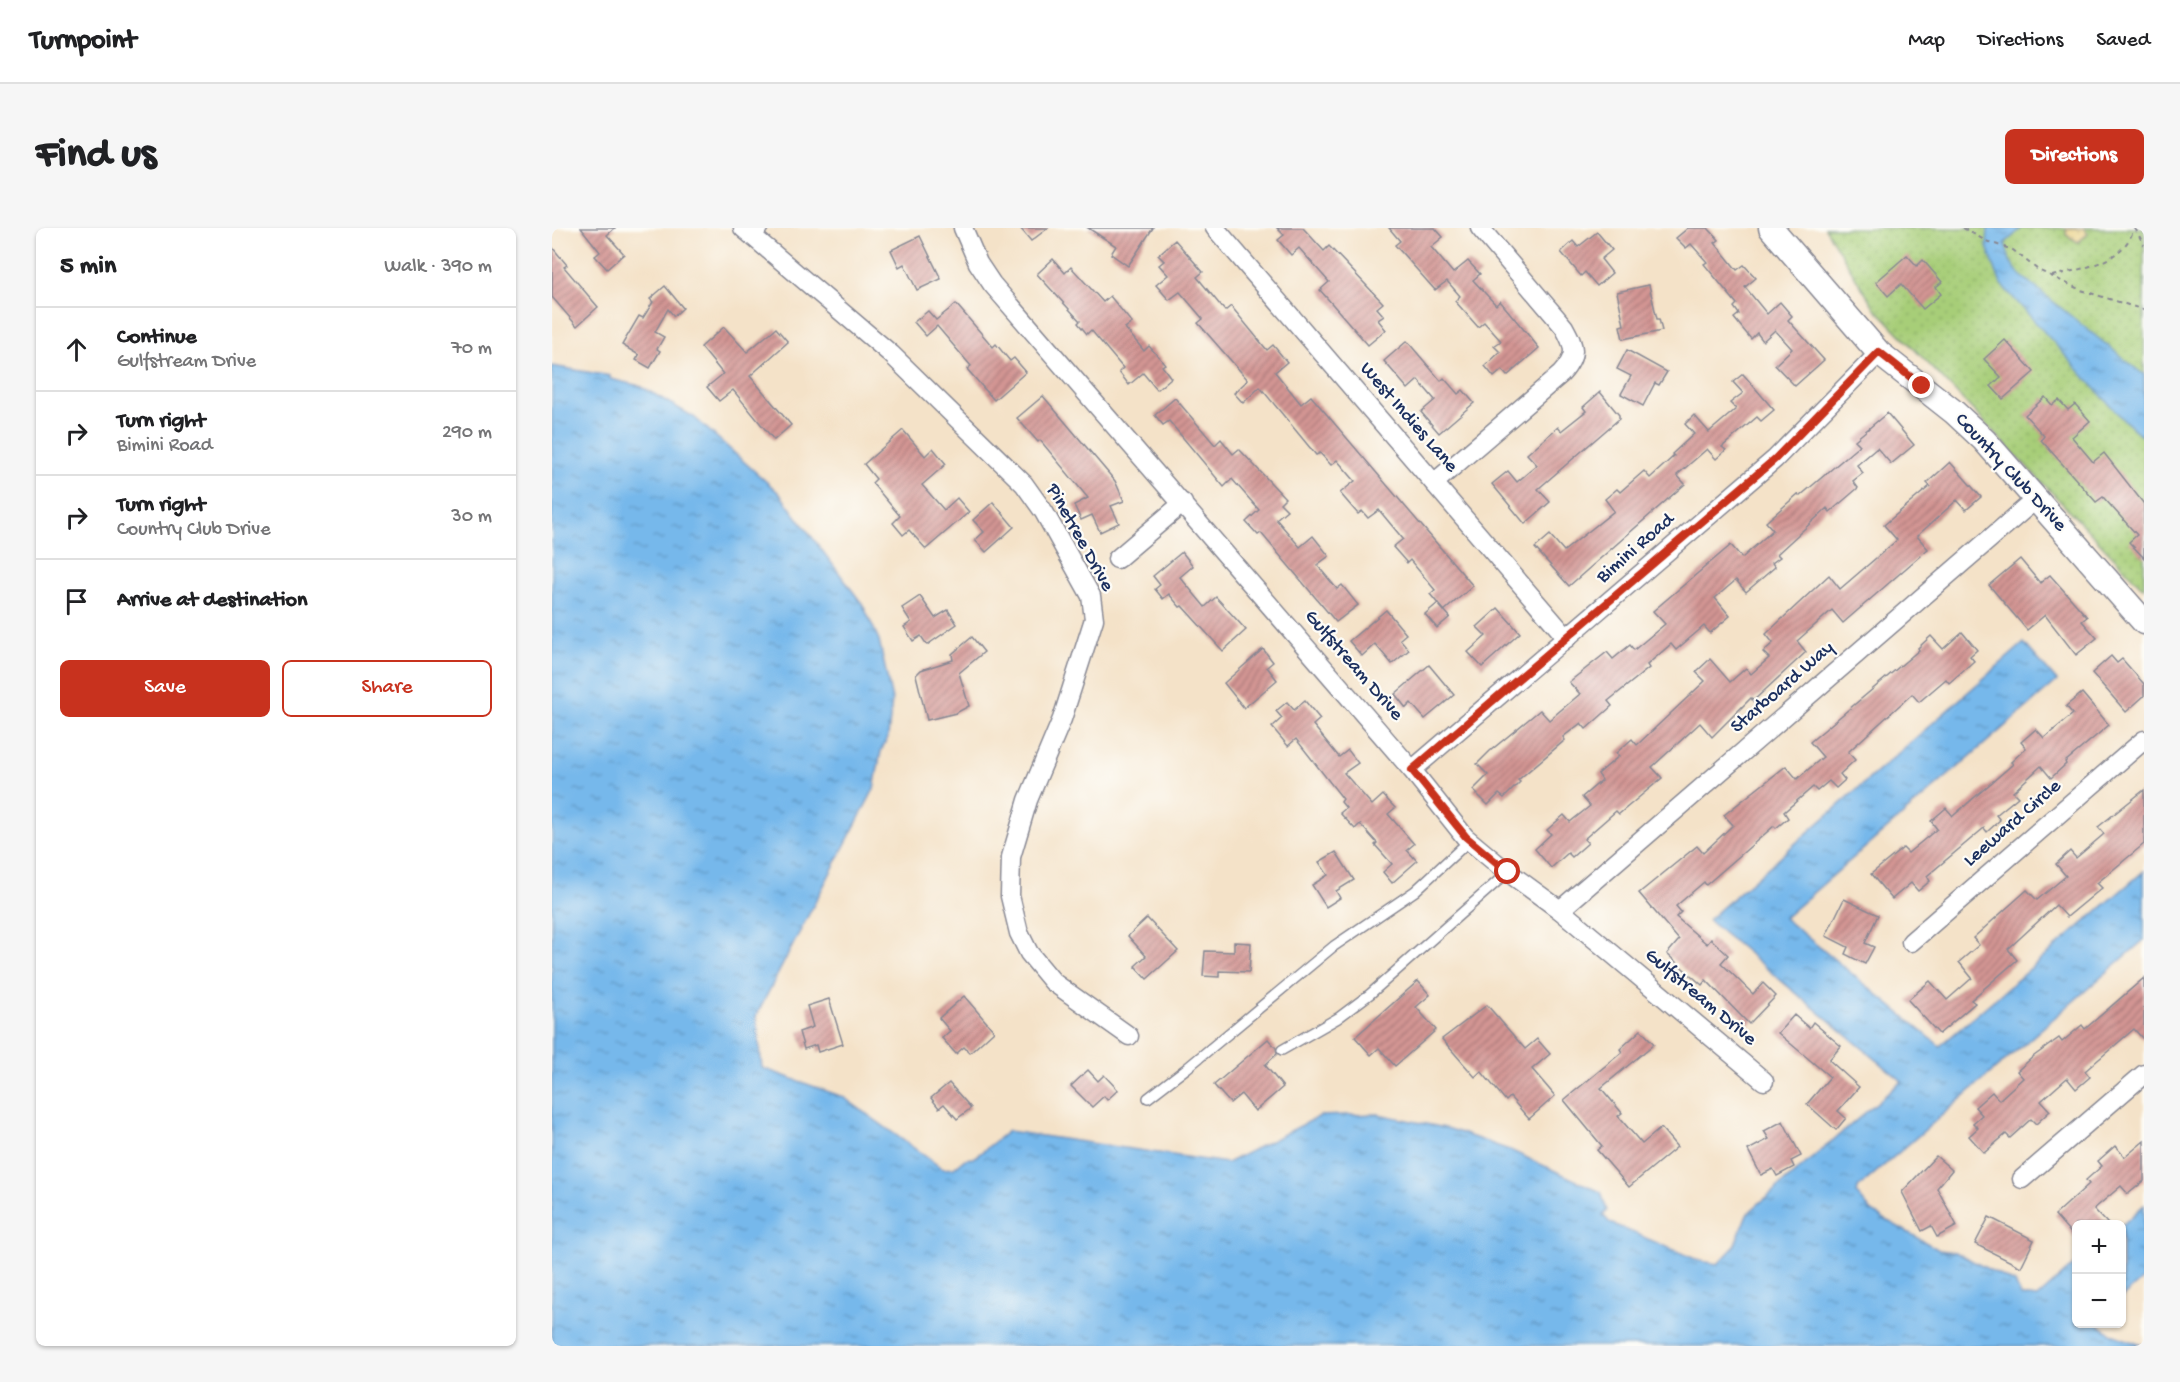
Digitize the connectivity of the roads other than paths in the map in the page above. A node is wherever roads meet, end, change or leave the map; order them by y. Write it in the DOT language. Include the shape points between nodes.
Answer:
graph roads {
  1 [pos="963,228"];
  2 [pos="1215,228"];
  3 [pos="1480,228"];
  4 [pos="1771,228"];
  5 [pos="754,232"];
  6 [pos="1879,352"];
  7 [pos="1434,483"];
  8 [pos="2036,499"];
  9 [pos="1183,502"];
  10 [pos="1117,559"];
  11 [pos="2144,622"];
  12 [pos="1567,638"];
  13 [pos="2144,740"];
  14 [pos="1412,770"];
  15 [pos="1470,840"];
  16 [pos="1508,872"];
  17 [pos="1560,910"];
  18 [pos="1911,942"];
  19 [pos="1129,1036"];
  20 [pos="1282,1050"];
  21 [pos="2144,1074"];
  22 [pos="1764,1082"];
  23 [pos="1148,1098"];
  24 [pos="2022,1179"];
  1 -- 9 [label="street, Gulfstream Drive" via="992,284"];
  2 -- 7 [label="street, West Indies Lane"];
  3 -- 7 [label="street" via="1564,327 1574,345 1573,356 1562,374"];
  4 -- 6 [label="street, Country Club Drive"];
  5 -- 19 [label="street, Pinetree Drive" via="891,354 1024,484 1091,596 1094,619 1011,857 1011,896 1019,933 1029,953 1053,982"];
  6 -- 8 [label="street, Country Club Drive" via="1984,440"];
  6 -- 12 [label="street, Bimini Road" via="1775,459"];
  7 -- 12 [label="street, West Indies Lane"];
  8 -- 11 [label="street, Country Club Drive"];
  8 -- 17 [label="street, Starboard Way"];
  9 -- 10 [label="street"];
  9 -- 14 [label="street, Gulfstream Drive"];
  12 -- 14 [label="street, Bimini Road"];
  13 -- 18 [label="street, Leeward Circle"];
  14 -- 15 [label="street, Gulfstream Drive"];
  15 -- 16 [label="street, Gulfstream Drive"];
  15 -- 23 [label="lane" via="1415,891 1334,946"];
  16 -- 17 [label="street, Gulfstream Drive"];
  16 -- 20 [label="lane" via="1370,994 1338,1018"];
  17 -- 22 [label="street, Gulfstream Drive"];
  21 -- 24 [label="street"];
}
